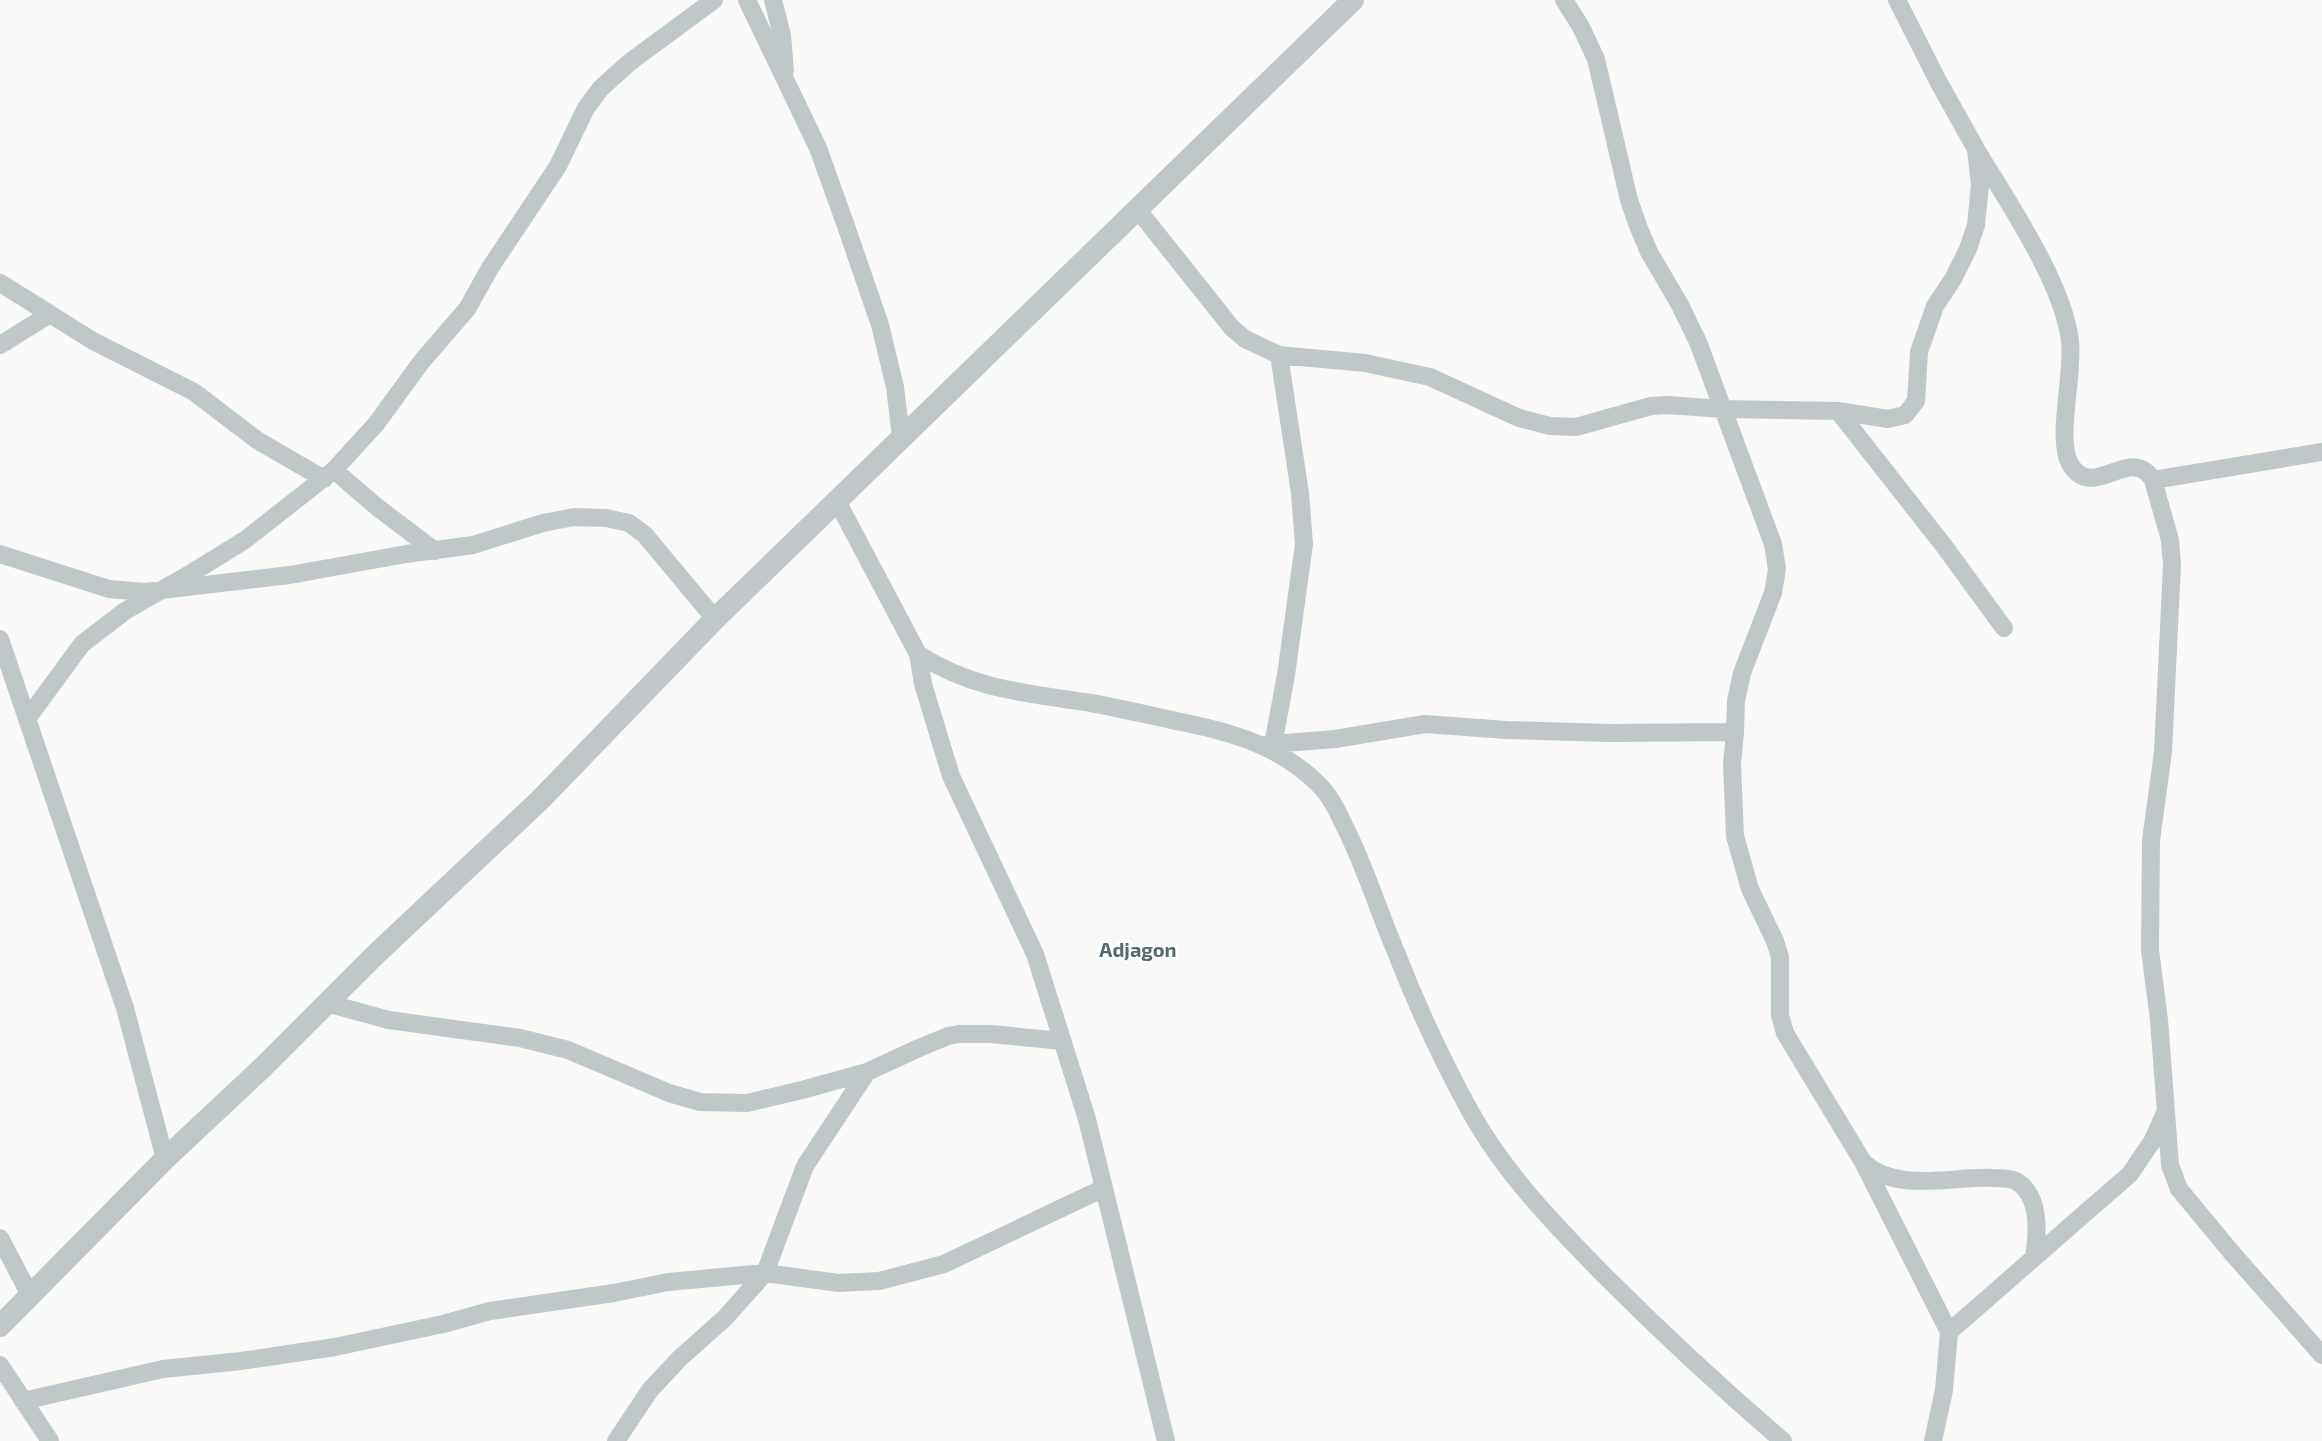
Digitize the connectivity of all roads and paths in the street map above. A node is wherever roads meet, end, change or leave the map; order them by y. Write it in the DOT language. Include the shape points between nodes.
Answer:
graph roads {
  1 [pos="714,0"];
  2 [pos="747,0"];
  3 [pos="773,0"];
  4 [pos="1353,0"];
  5 [pos="1564,0"];
  6 [pos="1897,0"];
  7 [pos="786,78"];
  8 [pos="1976,149"];
  9 [pos="1138,210"];
  10 [pos="0,283"];
  11 [pos="50,314"];
  12 [pos="0,345"];
  13 [pos="1279,355"];
  14 [pos="1724,409"];
  15 [pos="1838,411"];
  16 [pos="901,437"];
  17 [pos="2322,452"];
  18 [pos="329,474"];
  19 [pos="2153,480"];
  20 [pos="837,501"];
  21 [pos="435,551"];
  22 [pos="0,554"];
  23 [pos="162,591"];
  24 [pos="715,619"];
  25 [pos="2004,628"];
  26 [pos="0,639"];
  27 [pos="918,654"];
  28 [pos="27,720"];
  29 [pos="1735,732"];
  30 [pos="1267,745"];
  31 [pos="326,1003"];
  32 [pos="1062,1041"];
  33 [pos="867,1072"];
  34 [pos="2165,1111"];
  35 [pos="165,1159"];
  36 [pos="1863,1162"];
  37 [pos="1104,1188"];
  38 [pos="0,1238"];
  39 [pos="2034,1257"];
  40 [pos="765,1273"];
  41 [pos="30,1295"];
  42 [pos="0,1326"];
  43 [pos="1949,1332"];
  44 [pos="2322,1355"];
  45 [pos="0,1365"];
  46 [pos="22,1401"];
  47 [pos="50,1441"];
  48 [pos="616,1441"];
  49 [pos="1166,1441"];
  50 [pos="1783,1441"];
  51 [pos="1933,1441"];
  1 -- 18 [label="street" via="601,88 586,108 558,166 490,267 467,309 422,361 376,424"];
  2 -- 7 [label="street"];
  3 -- 7 [label="street"];
  4 -- 9 [label="street"];
  5 -- 14 [label="street" via="1596,59 1629,200 1648,252 1698,342"];
  6 -- 8 [label="street"];
  7 -- 16 [label="street" via="818,148 880,325 895,387"];
  8 -- 15 [label="street" via="1980,199 1976,225 1953,279 1935,306 1919,352 1916,401 1905,415 1888,419"];
  8 -- 19 [label="street" via="2019,221 2064,311 2071,366 2064,438 2071,465 2077,473 2100,478 2138,467"];
  9 -- 13 [label="street" via="1232,328 1245,339"];
  9 -- 16 [label="street"];
  10 -- 11 [label="street"];
  11 -- 12 [label="street"];
  11 -- 18 [label="street" via="93,341 194,392 257,440"];
  13 -- 14 [label="street" via="1365,363 1430,377 1519,418 1550,426 1576,427 1651,406"];
  13 -- 30 [label="street" via="1304,544 1286,675"];
  14 -- 15 [label="street"];
  14 -- 29 [label="street" via="1773,544 1777,569 1765,617 1742,673"];
  15 -- 25 [label="street"];
  16 -- 20 [label="street"];
  17 -- 19 [label="street"];
  18 -- 21 [label="street"];
  18 -- 23 [label="street" via="245,540"];
  19 -- 34 [label="street" via="2170,540 2172,565 2163,752 2151,840 2150,950"];
  20 -- 24 [label="street"];
  20 -- 27 [label="street"];
  21 -- 23 [label="street" via="290,576"];
  21 -- 24 [label="street" via="473,545 574,517 628,523 645,535"];
  22 -- 23 [label="street" via="109,589"];
  23 -- 28 [label="street" via="125,610 91,635"];
  24 -- 31 [label="street" via="540,800"];
  26 -- 28 [label="street"];
  27 -- 30 [label="street" via="972,681 1200,726"];
  27 -- 32 [label="street" via="923,684 951,776 1035,954"];
  28 -- 35 [label="street" via="125,1008"];
  29 -- 30 [label="street" via="1610,733 1425,724 1335,739"];
  29 -- 36 [label="street" via="1735,836 1750,889 1780,957 1780,1015 1785,1033"];
  30 -- 50 [label="street" via="1318,783 1332,801 1372,885 1395,952 1436,1043 1471,1112 1509,1173 1558,1229 1709,1378"];
  31 -- 33 [label="street" via="389,1020 520,1038 568,1050 700,1102 747,1103"];
  31 -- 35 [label="street"];
  32 -- 33 [label="street" via="959,1034"];
  32 -- 37 [label="street"];
  33 -- 40 [label="street" via="805,1166"];
  34 -- 39 [label="street" via="2153,1140 2130,1174"];
  34 -- 44 [label="street" via="2170,1166 2179,1189"];
  35 -- 41 [label="street"];
  36 -- 39 [label="street" via="1874,1172 1907,1179 1981,1177 2015,1181 2028,1193 2035,1209"];
  36 -- 43 [label="street"];
  37 -- 40 [label="street" via="944,1264 906,1275 839,1284"];
  37 -- 49 [label="street"];
  38 -- 41 [label="street"];
  39 -- 43 [label="street"];
  40 -- 46 [label="street" via="668,1282 490,1311 335,1347 163,1370"];
  40 -- 48 [label="street" via="725,1318 650,1390"];
  41 -- 42 [label="street"];
  43 -- 51 [label="street" via="1944,1390"];
  45 -- 46 [label="street"];
  46 -- 47 [label="street"];
}
